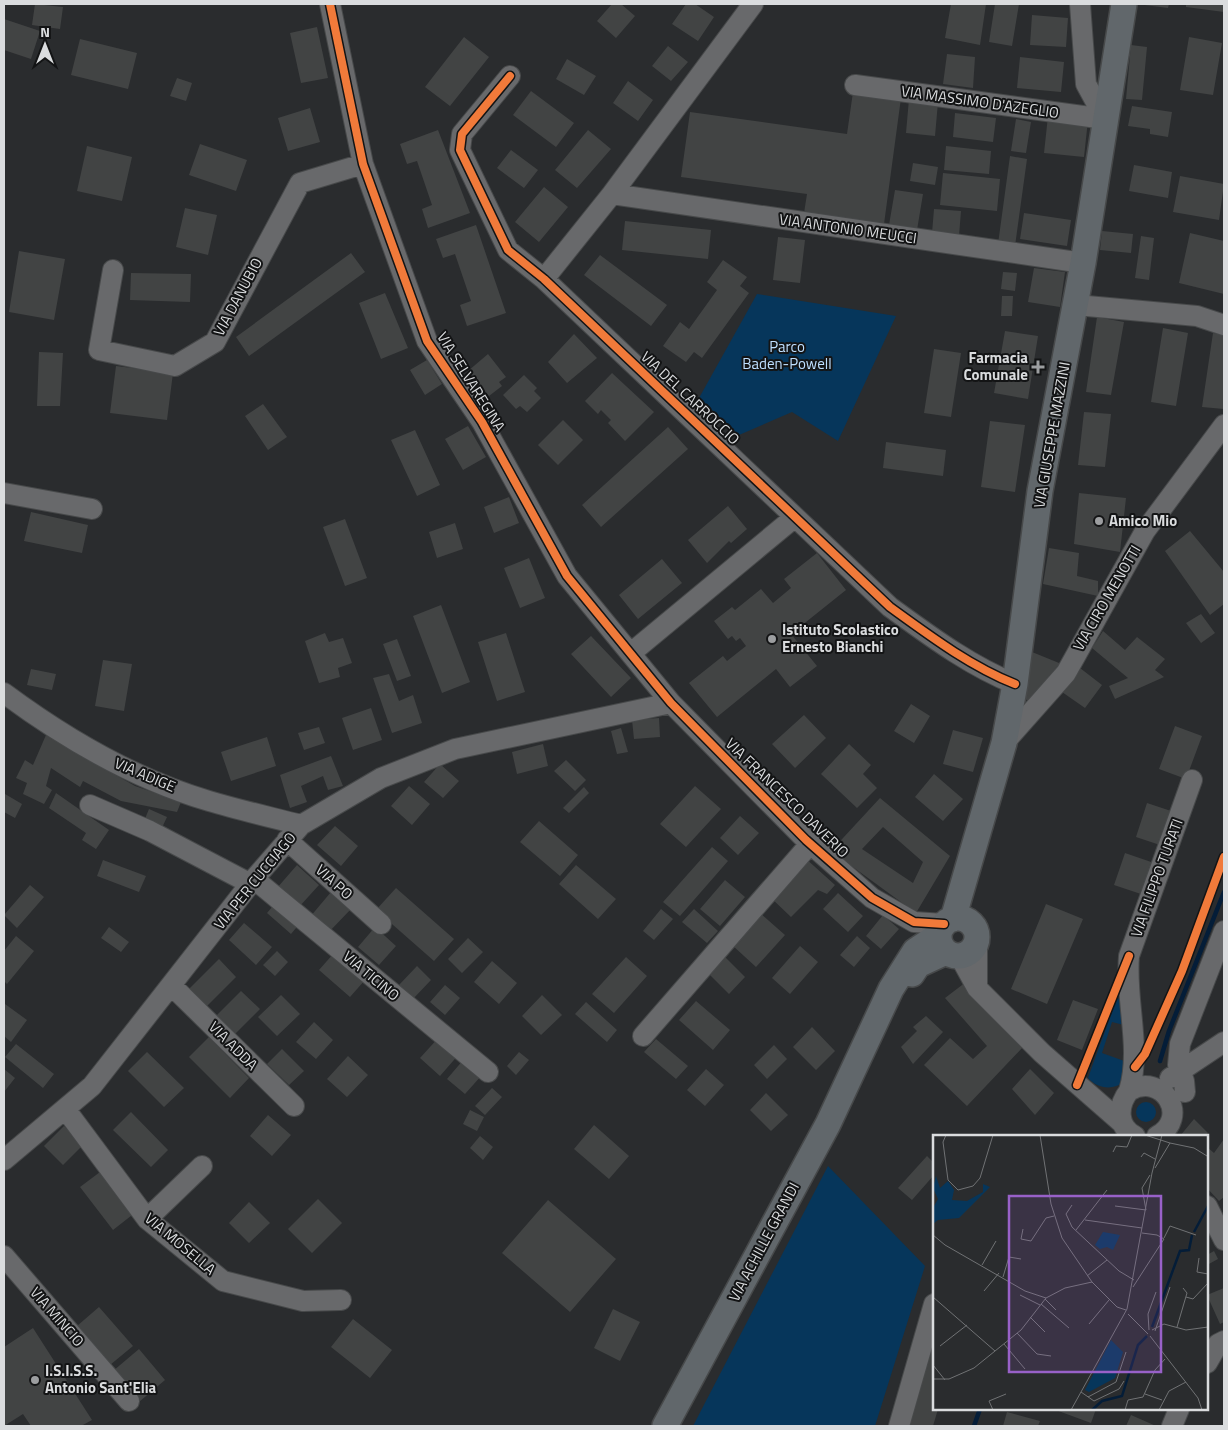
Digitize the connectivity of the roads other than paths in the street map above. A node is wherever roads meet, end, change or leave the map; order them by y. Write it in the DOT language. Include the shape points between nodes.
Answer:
graph roads {
  1 [pos="330,4"];
  2 [pos="753,4"];
  3 [pos="1080,4"];
  4 [pos="1124,4"];
  5 [pos="510,76"];
  6 [pos="855,86"];
  7 [pos="1106,119"];
  8 [pos="363,164"];
  9 [pos="612,194"];
  10 [pos="1084,263"];
  11 [pos="113,270"];
  12 [pos="544,279"];
  13 [pos="1076,305"];
  14 [pos="1224,325"];
  15 [pos="1224,425"];
  16 [pos="4,493"];
  17 [pos="92,508"];
  18 [pos="795,518"];
  19 [pos="631,654"];
  20 [pos="1015,684"];
  21 [pos="4,693"];
  22 [pos="671,702"];
  23 [pos="1004,743"];
  24 [pos="1192,780"];
  25 [pos="90,805"];
  26 [pos="301,825"];
  27 [pos="287,840"];
  28 [pos="810,844"];
  29 [pos="253,882"];
  30 [pos="381,924"];
  31 [pos="1224,931"];
  32 [pos="956,936"];
  33 [pos="172,986"];
  34 [pos="644,1036"];
  35 [pos="1221,1045"];
  36 [pos="488,1072"];
  37 [pos="1182,1072"];
  38 [pos="1140,1090"];
  39 [pos="1185,1092"];
  40 [pos="1088,1094"];
  41 [pos="294,1106"];
  42 [pos="1172,1109"];
  43 [pos="66,1110"];
  44 [pos="1128,1130"];
  45 [pos="1160,1135"];
  46 [pos="4,1160"];
  47 [pos="202,1166"];
  48 [pos="1208,1208"];
  49 [pos="147,1219"];
  50 [pos="1224,1240"];
  51 [pos="4,1256"];
  52 [pos="341,1300"];
  53 [pos="933,1307"];
  54 [pos="1224,1341"];
  55 [pos="1208,1361"];
  56 [pos="129,1401"];
  57 [pos="1179,1410"];
  58 [pos="666,1426"];
  59 [pos="899,1426"];
  60 [pos="1172,1426"];
  1 -- 8 [label="street, VIA SELVAREGINA"];
  2 -- 9 [label="street"];
  3 -- 7 [label="street" via="1086,84"];
  4 -- 7 [label="main road, VIA GIUSEPPE MAZZINI"];
  5 -- 12 [label="street, VIA DEL CARROCCIO" via="462,134 460,150 508,250"];
  6 -- 7 [label="street, VIA MASSIMO D'AZEGLIO"];
  7 -- 10 [label="main road, VIA GIUSEPPE MAZZINI"];
  8 -- 11 [label="street, VIA DANUBIO" via="300,183 214,342 175,366 98,350"];
  8 -- 19 [label="street, VIA SELVAREGINA" via="427,341 482,422 567,576"];
  9 -- 10 [label="street, VIA ANTONIO MEUCCI"];
  9 -- 12 [label="street"];
  10 -- 13 [label="main road, VIA GIUSEPPE MAZZINI"];
  12 -- 18 [label="street, VIA DEL CARROCCIO"];
  13 -- 14 [label="street" via="1197,316"];
  13 -- 20 [label="main road, VIA GIUSEPPE MAZZINI" via="1040,491"];
  15 -- 23 [label="street, VIA CIRO MENOTTI" via="1145,531 1066,673"];
  16 -- 17 [label="street"];
  18 -- 19 [label="street"];
  18 -- 20 [label="street, VIA DEL CARROCCIO" via="890,607 943,645"];
  19 -- 22 [label="street, VIA SELVAREGINA"];
  20 -- 23 [label="main road, VIA GIUSEPPE MAZZINI"];
  21 -- 26 [label="street, VIA ADIGE" via="49,726 128,770 207,801"];
  22 -- 26 [label="street, VIA PER CUCCIAGO" via="455,749 381,778"];
  22 -- 28 [label="street, VIA FRANCESCO DAVERIO"];
  23 -- 32 [label="main road, VIA GIUSEPPE MAZZINI" via="969,864"];
  24 -- 38 [label="street, VIA FILIPPO TURATI" via="1128,956 1135,1067"];
  25 -- 29 [label="street, VIA TICINO"];
  26 -- 27 [label="street, VIA PER CUCCIAGO"];
  27 -- 29 [label="street, VIA PER CUCCIAGO"];
  27 -- 30 [label="street, VIA PO"];
  28 -- 32 [label="street, VIA FRANCESCO DAVERIO" via="872,898 914,922"];
  28 -- 34 [label="street"];
  29 -- 33 [label="street, VIA PER CUCCIAGO"];
  29 -- 36 [label="street, VIA TICINO"];
  31 -- 37 [label="street" via="1180,1044 1178,1056"];
  32 -- 40 [label="street" via="978,988"];
  32 -- 58 [label="main road, VIA ACHILLE GRANDI" via="918,965 860,1056 828,1124"];
  33 -- 41 [label="street, VIA ADDA"];
  33 -- 43 [label="street, VIA PER CUCCIAGO" via="92,1086"];
  35 -- 37 [label="street"];
  35 -- 39 [label="street"];
  37 -- 38 [label="street"];
  37 -- 39 [label="street"];
  38 -- 40 [label="street" via="1105,1096"];
  38 -- 42 [label="street" via="1166,1096"];
  38 -- 44 [label="street, VIA FILIPPO TURATI" via="1120,1108"];
  39 -- 42 [label="street"];
  40 -- 44 [label="street"];
  42 -- 45 [label="street" via="1170,1124"];
  43 -- 46 [label="street, VIA PER CUCCIAGO"];
  43 -- 49 [label="street, VIA MOSELLA"];
  47 -- 49 [label="street"];
  48 -- 50 [label="street"];
  49 -- 52 [label="street, VIA MOSELLA" via="223,1281 303,1300"];
  51 -- 56 [label="street, VIA MINCIO"];
  53 -- 59 [label="street"];
  54 -- 55 [label="street" via="1218,1344"];
  57 -- 60 [label="street"];
}
